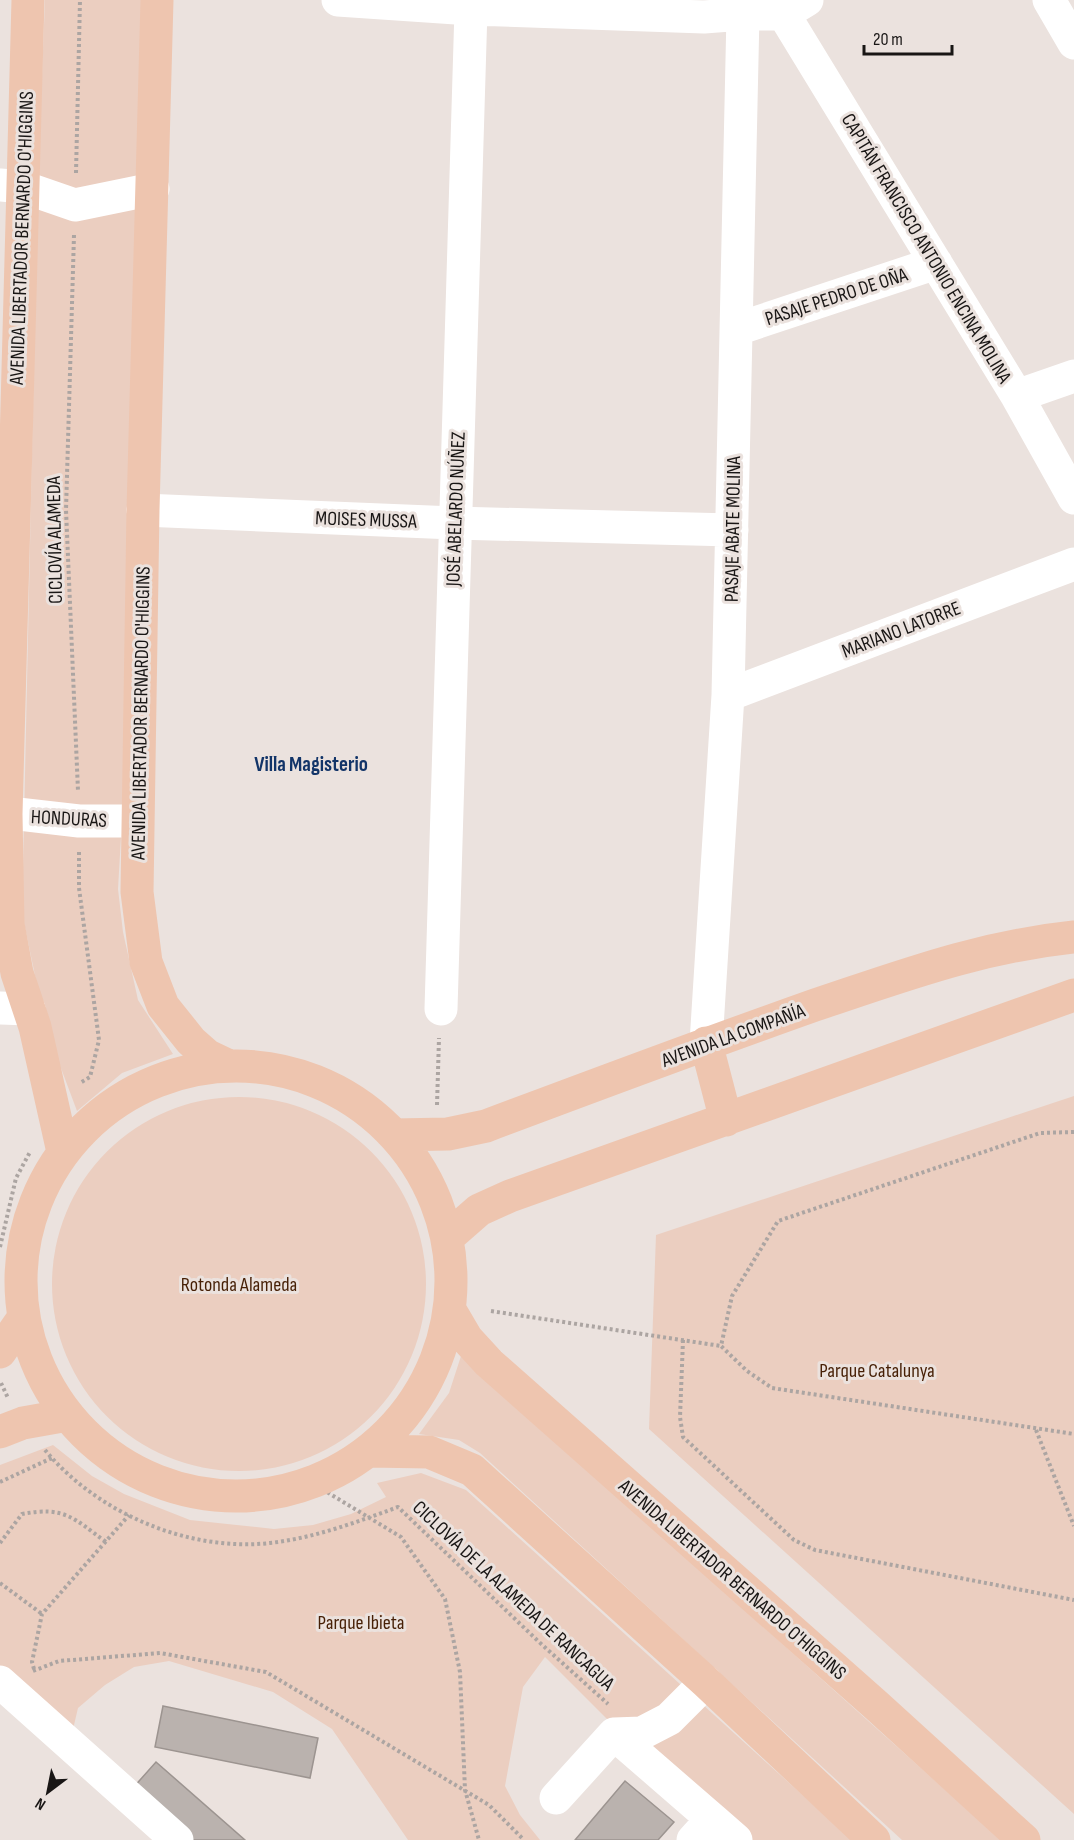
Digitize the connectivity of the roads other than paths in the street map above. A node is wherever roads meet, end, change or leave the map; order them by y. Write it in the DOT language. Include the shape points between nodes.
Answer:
graph roads {
  1 [pos="28,0"];
  2 [pos="158,0"];
  3 [pos="338,0"];
  4 [pos="1049,0"];
  5 [pos="789,5"];
  6 [pos="471,9"];
  7 [pos="743,14"];
  8 [pos="1074,43"];
  9 [pos="11,186"];
  10 [pos="153,189"];
  11 [pos="936,263"];
  12 [pos="737,329"];
  13 [pos="1074,376"];
  14 [pos="1017,396"];
  15 [pos="1074,498"];
  16 [pos="143,510"];
  17 [pos="454,523"];
  18 [pos="732,530"];
  19 [pos="1074,564"];
  20 [pos="728,695"];
  21 [pos="3,813"];
  22 [pos="137,820"];
  23 [pos="1074,924"];
  24 [pos="1074,937"];
  25 [pos="1034,941"];
  26 [pos="1074,995"];
  27 [pos="14,1008"];
  28 [pos="441,1010"];
  29 [pos="706,1043"];
  30 [pos="230,1066"];
  31 [pos="726,1120"];
  32 [pos="394,1135"];
  33 [pos="63,1152"];
  34 [pos="447,1238"];
  35 [pos="450,1310"];
  36 [pos="24,1317"];
  37 [pos="0,1352"];
  38 [pos="68,1415"];
  39 [pos="12,1428"];
  40 [pos="369,1451"];
  41 [pos="706,1682"];
  42 [pos="1,1683"];
  43 [pos="628,1734"];
  44 [pos="556,1798"];
  45 [pos="702,1829"];
  46 [pos="177,1840"];
  47 [pos="736,1840"];
  48 [pos="874,1840"];
  49 [pos="1024,1840"];
  1 -- 9 [label="main road, AVENIDA LIBERTADOR BERNARDO O'HIGGINS"];
  2 -- 10 [label="main road, AVENIDA LIBERTADOR BERNARDO O'HIGGINS"];
  3 -- 6 [label="street"];
  4 -- 8 [label="street"];
  5 -- 7 [label="street"];
  5 -- 11 [label="street, CAPITÁN FRANCISCO ANTONIO ENCINA MOLINA"];
  6 -- 7 [label="street" via="704,17"];
  6 -- 17 [label="street, JOSÉ ABELARDO NÚÑEZ"];
  7 -- 12 [label="street, PASAJE ABATE MOLINA"];
  9 -- 10 [label="street" via="75,205"];
  9 -- 21 [label="main road, AVENIDA LIBERTADOR BERNARDO O'HIGGINS"];
  10 -- 16 [label="main road, AVENIDA LIBERTADOR BERNARDO O'HIGGINS"];
  11 -- 12 [label="street, PASAJE PEDRO DE OÑA"];
  11 -- 14 [label="street, CAPITÁN FRANCISCO ANTONIO ENCINA MOLINA"];
  12 -- 18 [label="street, PASAJE ABATE MOLINA"];
  13 -- 14 [label="street"];
  14 -- 15 [label="street, CAPITÁN FRANCISCO ANTONIO ENCINA MOLINA"];
  16 -- 17 [label="street, MOISES MUSSA"];
  16 -- 22 [label="main road, AVENIDA LIBERTADOR BERNARDO O'HIGGINS"];
  17 -- 18 [label="street, MOISES MUSSA"];
  17 -- 28 [label="street, JOSÉ ABELARDO NÚÑEZ"];
  18 -- 20 [label="street, PASAJE ABATE MOLINA"];
  19 -- 20 [label="street, MARIANO LATORRE"];
  20 -- 29 [label="street, PASAJE ABATE MOLINA"];
  21 -- 22 [label="street, HONDURAS" via="79,821"];
  21 -- 27 [label="main road, AVENIDA LIBERTADOR BERNARDO O'HIGGINS" via="8,924 17,973"];
  22 -- 30 [label="main road, AVENIDA LIBERTADOR BERNARDO O'HIGGINS" via="141,935 155,989 191,1041 208,1056"];
  23 -- 25 [label="street"];
  24 -- 25 [label="main road, AVENIDA LA COMPAÑÍA"];
  25 -- 29 [label="main road, AVENIDA LA COMPAÑÍA" via="946,960"];
  26 -- 31 [label="main road"];
  27 -- 33 [label="main road, AVENIDA LIBERTADOR BERNARDO O'HIGGINS"];
  29 -- 31 [label="main road"];
  29 -- 32 [label="main road, AVENIDA LA COMPAÑÍA" via="486,1126 448,1134"];
  30 -- 32 [label="main road" via="280,1071 319,1083 347,1096"];
  30 -- 33 [label="main road" via="197,1069 136,1090 108,1107"];
  31 -- 34 [label="main road" via="510,1196 479,1210"];
  32 -- 34 [label="main road" via="427,1183"];
  33 -- 36 [label="main road" via="44,1182 31,1214 20,1283"];
  34 -- 35 [label="main road"];
  35 -- 40 [label="main road" via="443,1342 426,1384 393,1429"];
  35 -- 49 [label="main road, AVENIDA LIBERTADOR BERNARDO O'HIGGINS" via="466,1339 489,1363"];
  36 -- 37 [label="main road"];
  36 -- 38 [label="main road" via="39,1369"];
  38 -- 39 [label="main road"];
  38 -- 40 [label="main road" via="94,1443 125,1466 160,1483 198,1493 274,1493 342,1470"];
  40 -- 41 [label="main road" via="429,1452 472,1470"];
  41 -- 43 [label="street" via="669,1719"];
  41 -- 48 [label="main road"];
  42 -- 46 [label="street"];
  43 -- 44 [label="street"];
  43 -- 45 [label="street"];
  45 -- 47 [label="street"];
}
